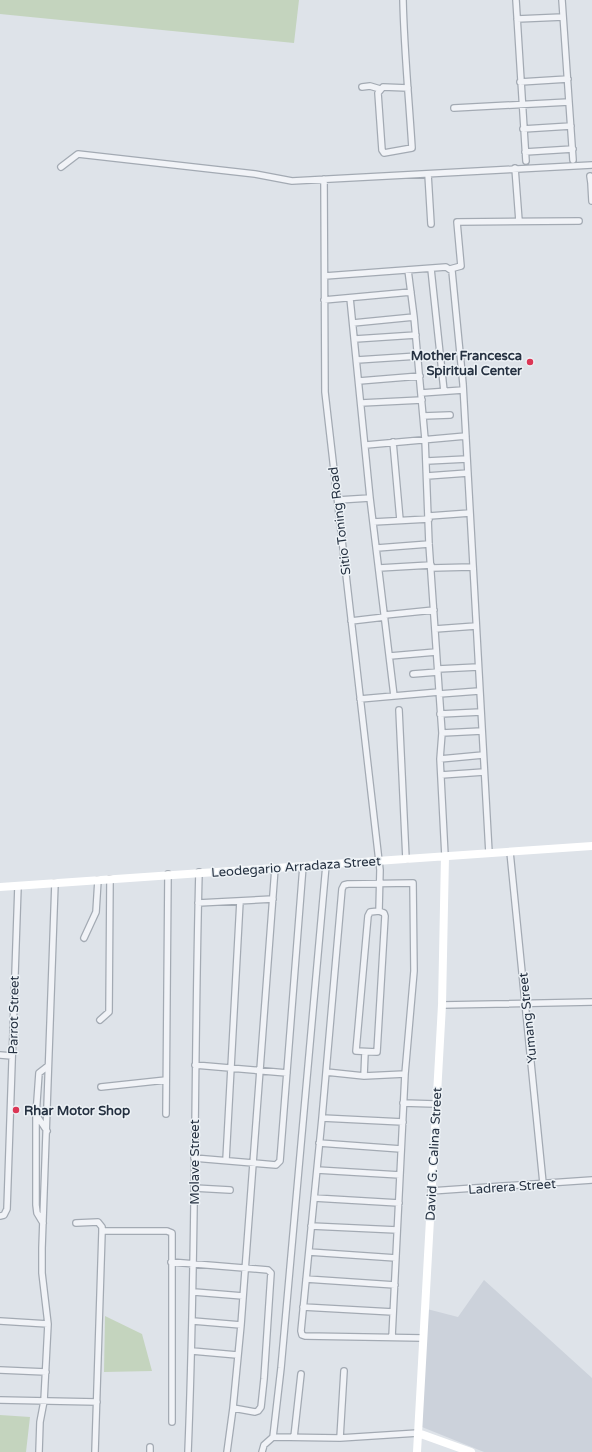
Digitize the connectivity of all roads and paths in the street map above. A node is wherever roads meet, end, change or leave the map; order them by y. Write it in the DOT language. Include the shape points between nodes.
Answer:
graph roads {
  1 [pos="403,0"];
  2 [pos="516,0"];
  3 [pos="562,0"];
  4 [pos="563,17"];
  5 [pos="516,19"];
  6 [pos="568,79"];
  7 [pos="520,82"];
  8 [pos="362,87"];
  9 [pos="408,88"];
  10 [pos="380,89"];
  11 [pos="569,102"];
  12 [pos="522,105"];
  13 [pos="454,108"];
  14 [pos="571,126"];
  15 [pos="523,129"];
  16 [pos="573,149"];
  17 [pos="525,152"];
  18 [pos="574,160"];
  19 [pos="526,161"];
  20 [pos="592,165"];
  21 [pos="62,167"];
  22 [pos="515,168"];
  23 [pos="428,174"];
  24 [pos="590,176"];
  25 [pos="324,179"];
  26 [pos="591,183"];
  27 [pos="592,201"];
  28 [pos="519,221"];
  29 [pos="579,221"];
  30 [pos="431,224"];
  31 [pos="431,269"];
  32 [pos="450,269"];
  33 [pos="408,270"];
  34 [pos="325,276"];
  35 [pos="411,292"];
  36 [pos="350,298"];
  37 [pos="324,300"];
  38 [pos="414,317"];
  39 [pos="353,323"];
  40 [pos="416,335"];
  41 [pos="354,339"];
  42 [pos="418,356"];
  43 [pos="357,360"];
  44 [pos="420,376"];
  45 [pos="359,381"];
  46 [pos="464,390"];
  47 [pos="444,392"];
  48 [pos="422,397"];
  49 [pos="362,403"];
  50 [pos="450,415"];
  51 [pos="423,416"];
  52 [pos="466,436"];
  53 [pos="425,439"];
  54 [pos="393,442"];
  55 [pos="366,445"];
  56 [pos="467,459"];
  57 [pos="426,461"];
  58 [pos="468,473"];
  59 [pos="428,476"];
  60 [pos="370,498"];
  61 [pos="338,500"];
  62 [pos="470,513"];
  63 [pos="429,517"];
  64 [pos="400,520"];
  65 [pos="373,522"];
  66 [pos="429,544"];
  67 [pos="377,548"];
  68 [pos="431,566"];
  69 [pos="472,566"];
  70 [pos="379,568"];
  71 [pos="434,610"];
  72 [pos="385,616"];
  73 [pos="351,621"];
  74 [pos="476,626"];
  75 [pos="435,629"];
  76 [pos="436,652"];
  77 [pos="390,656"];
  78 [pos="478,667"];
  79 [pos="438,671"];
  80 [pos="413,674"];
  81 [pos="480,691"];
  82 [pos="439,693"];
  83 [pos="394,696"];
  84 [pos="360,699"];
  85 [pos="399,710"];
  86 [pos="481,712"];
  87 [pos="440,714"];
  88 [pos="482,731"];
  89 [pos="442,733"];
  90 [pos="483,755"];
  91 [pos="440,759"];
  92 [pos="484,772"];
  93 [pos="441,775"];
  94 [pos="592,846"];
  95 [pos="510,852"];
  96 [pos="489,853"];
  97 [pos="444,856"];
  98 [pos="406,859"];
  99 [pos="378,861"];
  100 [pos="326,865"];
  101 [pos="303,866"];
  102 [pos="274,868"];
  103 [pos="199,872"];
  104 [pos="168,874"];
  105 [pos="110,879"];
  106 [pos="98,880"];
  107 [pos="55,883"];
  108 [pos="381,883"];
  109 [pos="18,886"];
  110 [pos="0,887"];
  111 [pos="273,899"];
  112 [pos="240,901"];
  113 [pos="198,903"];
  114 [pos="379,911"];
  115 [pos="84,938"];
  116 [pos="592,1002"];
  117 [pos="525,1004"];
  118 [pos="442,1005"];
  119 [pos="100,1020"];
  120 [pos="365,1052"];
  121 [pos="0,1055"];
  122 [pos="12,1056"];
  123 [pos="195,1065"];
  124 [pos="48,1066"];
  125 [pos="230,1068"];
  126 [pos="260,1070"];
  127 [pos="326,1072"];
  128 [pos="286,1073"];
  129 [pos="405,1074"];
  130 [pos="364,1076"];
  131 [pos="166,1080"];
  132 [pos="38,1086"];
  133 [pos="101,1087"];
  134 [pos="48,1093"];
  135 [pos="404,1101"];
  136 [pos="436,1102"];
  137 [pos="166,1114"];
  138 [pos="36,1115"];
  139 [pos="322,1118"];
  140 [pos="403,1122"];
  141 [pos="47,1131"];
  142 [pos="319,1143"];
  143 [pos="401,1149"];
  144 [pos="194,1158"];
  145 [pos="226,1160"];
  146 [pos="253,1163"];
  147 [pos="317,1170"];
  148 [pos="400,1175"];
  149 [pos="592,1180"];
  150 [pos="543,1183"];
  151 [pos="194,1188"];
  152 [pos="230,1190"];
  153 [pos="431,1191"];
  154 [pos="314,1198"];
  155 [pos="398,1203"];
  156 [pos="44,1210"];
  157 [pos="38,1215"];
  158 [pos="2,1216"];
  159 [pos="76,1223"];
  160 [pos="43,1224"];
  161 [pos="311,1226"];
  162 [pos="397,1230"];
  163 [pos="102,1232"];
  164 [pos="309,1252"];
  165 [pos="396,1258"];
  166 [pos="171,1262"];
  167 [pos="194,1262"];
  168 [pos="245,1268"];
  169 [pos="306,1279"];
  170 [pos="395,1285"];
  171 [pos="194,1292"];
  172 [pos="243,1296"];
  173 [pos="303,1307"];
  174 [pos="393,1312"];
  175 [pos="0,1321"];
  176 [pos="193,1321"];
  177 [pos="48,1324"];
  178 [pos="241,1325"];
  179 [pos="392,1336"];
  180 [pos="423,1338"];
  181 [pos="192,1351"];
  182 [pos="238,1354"];
  183 [pos="0,1370"];
  184 [pos="344,1371"];
  185 [pos="46,1372"];
  186 [pos="301,1374"];
  187 [pos="0,1400"];
  188 [pos="44,1401"];
  189 [pos="97,1402"];
  190 [pos="233,1408"];
  191 [pos="172,1422"];
  192 [pos="418,1433"];
  193 [pos="273,1437"];
  194 [pos="294,1437"];
  195 [pos="340,1438"];
  196 [pos="39,1452"];
  197 [pos="95,1452"];
  198 [pos="188,1452"];
  199 [pos="227,1452"];
  200 [pos="262,1452"];
  201 [pos="417,1452"];
  202 [pos="471,1452"];
  1 -- 9 [label="street"];
  2 -- 5 [label="street"];
  3 -- 4 [label="street"];
  4 -- 5 [label="street"];
  4 -- 6 [label="street"];
  5 -- 7 [label="street"];
  6 -- 7 [label="street"];
  6 -- 11 [label="street"];
  7 -- 12 [label="street"];
  8 -- 10 [label="street"];
  9 -- 10 [label="street"];
  9 -- 10 [label="street" via="412,148 388,154 382,150 378,97"];
  11 -- 12 [label="street"];
  11 -- 14 [label="street"];
  12 -- 13 [label="street"];
  12 -- 15 [label="street"];
  14 -- 15 [label="street"];
  14 -- 16 [label="street"];
  15 -- 17 [label="street"];
  16 -- 17 [label="street"];
  16 -- 18 [label="street"];
  17 -- 19 [label="street"];
  20 -- 22 [label="street"];
  21 -- 25 [label="street" via="78,154 255,174 284,180"];
  22 -- 23 [label="street"];
  22 -- 28 [label="street"];
  23 -- 25 [label="street"];
  23 -- 30 [label="street"];
  24 -- 26 [label="street"];
  25 -- 34 [label="street, Sitio Toning Road"];
  26 -- 27 [label="street"];
  28 -- 29 [label="street"];
  28 -- 32 [label="street" via="457,222 461,266"];
  31 -- 32 [label="street"];
  31 -- 33 [label="street"];
  31 -- 47 [label="street"];
  32 -- 46 [label="street"];
  33 -- 34 [label="street"];
  33 -- 35 [label="street"];
  34 -- 37 [label="street, Sitio Toning Road"];
  35 -- 36 [label="street"];
  35 -- 38 [label="street"];
  36 -- 37 [label="street"];
  36 -- 39 [label="street"];
  37 -- 61 [label="street, Sitio Toning Road" via="325,392"];
  38 -- 39 [label="street"];
  38 -- 40 [label="street"];
  39 -- 41 [label="street"];
  40 -- 41 [label="street"];
  40 -- 42 [label="street"];
  41 -- 43 [label="street"];
  42 -- 43 [label="street"];
  42 -- 44 [label="street"];
  43 -- 45 [label="street"];
  44 -- 45 [label="street"];
  44 -- 48 [label="street"];
  45 -- 49 [label="street"];
  46 -- 47 [label="street"];
  46 -- 52 [label="street"];
  47 -- 48 [label="street"];
  48 -- 49 [label="street"];
  48 -- 51 [label="street"];
  49 -- 55 [label="street"];
  50 -- 51 [label="street"];
  51 -- 53 [label="street"];
  52 -- 53 [label="street"];
  52 -- 56 [label="street"];
  53 -- 54 [label="street"];
  53 -- 57 [label="street"];
  54 -- 55 [label="street"];
  54 -- 64 [label="street"];
  55 -- 60 [label="street"];
  56 -- 57 [label="street"];
  56 -- 58 [label="street"];
  57 -- 59 [label="street"];
  58 -- 59 [label="street"];
  58 -- 62 [label="street"];
  59 -- 63 [label="street"];
  60 -- 61 [label="street"];
  60 -- 65 [label="street"];
  61 -- 73 [label="street, Sitio Toning Road"];
  62 -- 63 [label="street"];
  62 -- 69 [label="street"];
  63 -- 64 [label="street"];
  63 -- 66 [label="street"];
  64 -- 65 [label="street"];
  65 -- 67 [label="street"];
  66 -- 67 [label="street"];
  66 -- 68 [label="street"];
  67 -- 70 [label="street"];
  68 -- 69 [label="street"];
  68 -- 70 [label="street"];
  68 -- 71 [label="street"];
  69 -- 74 [label="street"];
  70 -- 72 [label="street"];
  71 -- 72 [label="street"];
  71 -- 75 [label="street"];
  72 -- 73 [label="street"];
  72 -- 77 [label="street"];
  73 -- 84 [label="street, Sitio Toning Road"];
  74 -- 75 [label="street"];
  74 -- 78 [label="street"];
  75 -- 76 [label="street"];
  76 -- 77 [label="street"];
  76 -- 79 [label="street"];
  77 -- 83 [label="street"];
  78 -- 79 [label="street"];
  78 -- 81 [label="street"];
  79 -- 80 [label="street"];
  79 -- 82 [label="street"];
  81 -- 82 [label="street"];
  81 -- 86 [label="street"];
  82 -- 83 [label="street"];
  82 -- 87 [label="street"];
  83 -- 84 [label="street"];
  84 -- 99 [label="street, Sitio Toning Road"];
  85 -- 98 [label="street"];
  86 -- 87 [label="street"];
  86 -- 88 [label="street"];
  87 -- 89 [label="street"];
  88 -- 89 [label="street"];
  88 -- 90 [label="street"];
  89 -- 91 [label="street"];
  90 -- 91 [label="street"];
  90 -- 92 [label="street"];
  91 -- 93 [label="street"];
  92 -- 93 [label="street"];
  92 -- 96 [label="street"];
  93 -- 97 [label="street"];
  94 -- 95 [label="street, Leodegario Arradaza Street"];
  95 -- 96 [label="street, Leodegario Arradaza Street"];
  95 -- 117 [label="street, Yumang Street"];
  96 -- 97 [label="street, Leodegario Arradaza Street"];
  97 -- 98 [label="street, Leodegario Arradaza Street"];
  97 -- 118 [label="street, David G. Calina Street"];
  98 -- 99 [label="street, Leodegario Arradaza Street"];
  99 -- 100 [label="street, Leodegario Arradaza Street"];
  99 -- 108 [label="street, Sitio Toning Road"];
  100 -- 101 [label="street, Leodegario Arradaza Street"];
  100 -- 193 [label="street"];
  101 -- 102 [label="street, Leodegario Arradaza Street"];
  101 -- 128 [label="street"];
  102 -- 103 [label="street, Leodegario Arradaza Street"];
  102 -- 111 [label="street"];
  103 -- 104 [label="street, Leodegario Arradaza Street"];
  103 -- 113 [label="street, Molave Street"];
  104 -- 105 [label="street, Leodegario Arradaza Street"];
  104 -- 131 [label="street"];
  105 -- 106 [label="street, Leodegario Arradaza Street"];
  105 -- 119 [label="street" via="109,1012"];
  106 -- 107 [label="street, Leodegario Arradaza Street"];
  106 -- 115 [label="street" via="96,912"];
  107 -- 109 [label="street, Leodegario Arradaza Street"];
  107 -- 124 [label="street"];
  108 -- 114 [label="street, Sitio Toning Road"];
  108 -- 127 [label="street" via="348,884 342,889"];
  108 -- 129 [label="street" via="414,883 414,971"];
  109 -- 110 [label="street, Leodegario Arradaza Street"];
  109 -- 122 [label="street, Parrot Street"];
  111 -- 112 [label="street"];
  111 -- 126 [label="street"];
  112 -- 113 [label="street"];
  112 -- 125 [label="street"];
  113 -- 123 [label="street, Molave Street"];
  114 -- 120 [label="street" via="385,916 377,1052"];
  114 -- 120 [label="street" via="369,913 366,934 355,1050"];
  116 -- 117 [label="street"];
  117 -- 118 [label="street"];
  117 -- 150 [label="street, Yumang Street"];
  118 -- 136 [label="street, David G. Calina Street"];
  120 -- 130 [label="street"];
  121 -- 122 [label="street"];
  122 -- 158 [label="street, Parrot Street" via="7,1209"];
  123 -- 125 [label="street"];
  123 -- 144 [label="street, Molave Street"];
  124 -- 132 [label="street" via="39,1073"];
  124 -- 134 [label="street"];
  125 -- 126 [label="street"];
  125 -- 145 [label="street"];
  126 -- 128 [label="street"];
  126 -- 146 [label="street"];
  127 -- 130 [label="street"];
  127 -- 139 [label="street"];
  128 -- 146 [label="street" via="280,1161 276,1165"];
  129 -- 130 [label="street"];
  129 -- 135 [label="street"];
  131 -- 133 [label="street"];
  131 -- 137 [label="street"];
  132 -- 134 [label="street"];
  132 -- 138 [label="street"];
  134 -- 141 [label="street"];
  135 -- 136 [label="street"];
  135 -- 140 [label="street"];
  136 -- 153 [label="street, David G. Calina Street"];
  138 -- 141 [label="street"];
  138 -- 157 [label="street"];
  139 -- 140 [label="street"];
  139 -- 142 [label="street"];
  140 -- 143 [label="street"];
  141 -- 156 [label="street"];
  142 -- 143 [label="street"];
  142 -- 147 [label="street"];
  143 -- 148 [label="street"];
  144 -- 145 [label="street"];
  144 -- 151 [label="street, Molave Street"];
  145 -- 146 [label="street"];
  146 -- 168 [label="street"];
  147 -- 148 [label="street"];
  147 -- 154 [label="street"];
  148 -- 155 [label="street"];
  149 -- 150 [label="street, Ladrera Street"];
  150 -- 153 [label="street, Ladrera Street"];
  151 -- 152 [label="street"];
  151 -- 167 [label="street, Molave Street"];
  153 -- 180 [label="street, David G. Calina Street"];
  154 -- 155 [label="street"];
  154 -- 161 [label="street"];
  155 -- 162 [label="street"];
  156 -- 157 [label="street"];
  156 -- 160 [label="street"];
  157 -- 160 [label="street"];
  159 -- 163 [label="street" via="98,1222"];
  160 -- 177 [label="street" via="42,1273"];
  161 -- 162 [label="street"];
  161 -- 164 [label="street"];
  162 -- 165 [label="street"];
  163 -- 166 [label="street" via="170,1231"];
  163 -- 189 [label="street"];
  164 -- 165 [label="street"];
  164 -- 169 [label="street"];
  165 -- 170 [label="street"];
  166 -- 167 [label="street"];
  166 -- 191 [label="street"];
  167 -- 168 [label="street"];
  167 -- 171 [label="street, Molave Street"];
  168 -- 172 [label="street"];
  168 -- 190 [label="street" via="268,1270 272,1275 264,1379 261,1407 258,1411"];
  169 -- 170 [label="street"];
  169 -- 173 [label="street"];
  170 -- 174 [label="street"];
  171 -- 172 [label="street"];
  171 -- 176 [label="street, Molave Street"];
  172 -- 178 [label="street"];
  173 -- 174 [label="street"];
  173 -- 179 [label="street" via="301,1331 305,1336"];
  174 -- 179 [label="street"];
  175 -- 177 [label="street"];
  176 -- 178 [label="street"];
  176 -- 181 [label="street, Molave Street"];
  177 -- 185 [label="street"];
  178 -- 182 [label="street"];
  179 -- 180 [label="street"];
  180 -- 192 [label="street, David G. Calina Street"];
  181 -- 182 [label="street"];
  181 -- 198 [label="street, Molave Street"];
  182 -- 190 [label="street"];
  183 -- 185 [label="street"];
  184 -- 195 [label="street"];
  185 -- 188 [label="street"];
  186 -- 194 [label="street"];
  187 -- 188 [label="street"];
  188 -- 189 [label="street"];
  188 -- 196 [label="street"];
  189 -- 197 [label="street"];
  190 -- 199 [label="street"];
  192 -- 195 [label="street"];
  192 -- 201 [label="street, David G. Calina Street"];
  192 -- 202 [label="street"];
  193 -- 194 [label="street"];
  193 -- 200 [label="street" via="264,1445"];
  194 -- 195 [label="street"];
}
